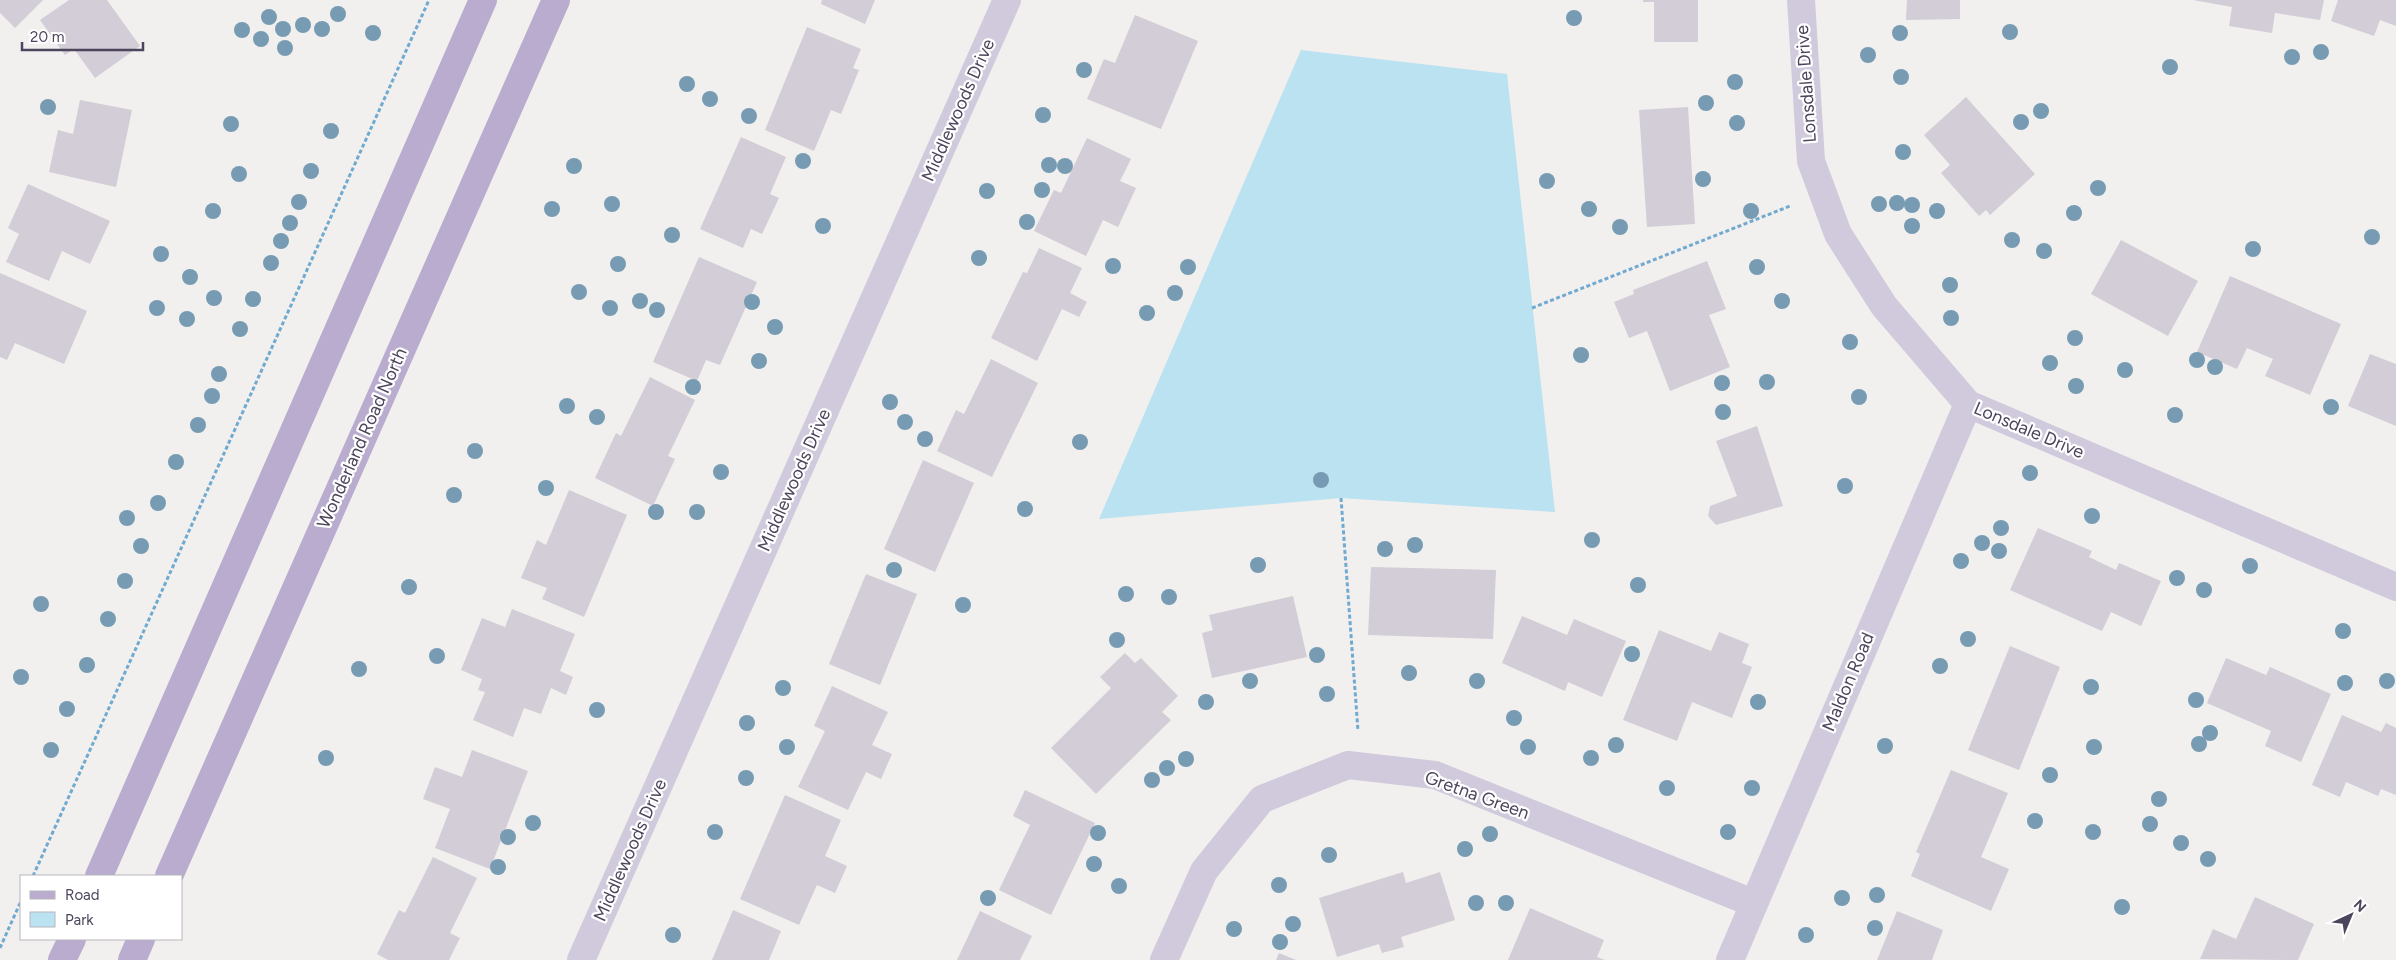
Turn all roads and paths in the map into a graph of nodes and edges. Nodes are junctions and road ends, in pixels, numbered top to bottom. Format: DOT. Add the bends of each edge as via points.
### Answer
graph roads {
  1 [pos="429,0"];
  2 [pos="483,0"];
  3 [pos="556,0"];
  4 [pos="1007,0"];
  5 [pos="1801,0"];
  6 [pos="1823,193"];
  7 [pos="1532,308"];
  8 [pos="1968,404"];
  9 [pos="1341,498"];
  10 [pos="2396,587"];
  11 [pos="1363,766"];
  12 [pos="33,875"];
  13 [pos="99,875"];
  14 [pos="169,875"];
  15 [pos="20,903"];
  16 [pos="1753,903"];
  17 [pos="72,940"];
  18 [pos="141,940"];
  19 [pos="0,948"];
  20 [pos="62,960"];
  21 [pos="132,960"];
  22 [pos="581,960"];
  23 [pos="1164,960"];
  24 [pos="1730,960"];
  1 -- 12 [label="path"];
  2 -- 13 [label="main road"];
  3 -- 14 [label="main road, Wonderland Road North"];
  4 -- 22 [label="street, Middlewoods Drive"];
  5 -- 6 [label="street, Lonsdale Drive" via="1811,160"];
  6 -- 7 [label="path"];
  6 -- 8 [label="street, Lonsdale Drive" via="1838,234 1884,306"];
  8 -- 10 [label="street, Lonsdale Drive"];
  8 -- 16 [label="street, Maldon Road"];
  9 -- 11 [label="path"];
  11 -- 16 [label="street, Gretna Green" via="1435,775"];
  11 -- 23 [label="street, Gretna Green" via="1348,765 1262,799 1204,871"];
  15 -- 19 [label="path"];
  16 -- 24 [label="street, Maldon Road"];
  17 -- 20 [label="main road"];
  18 -- 21 [label="main road"];
}
